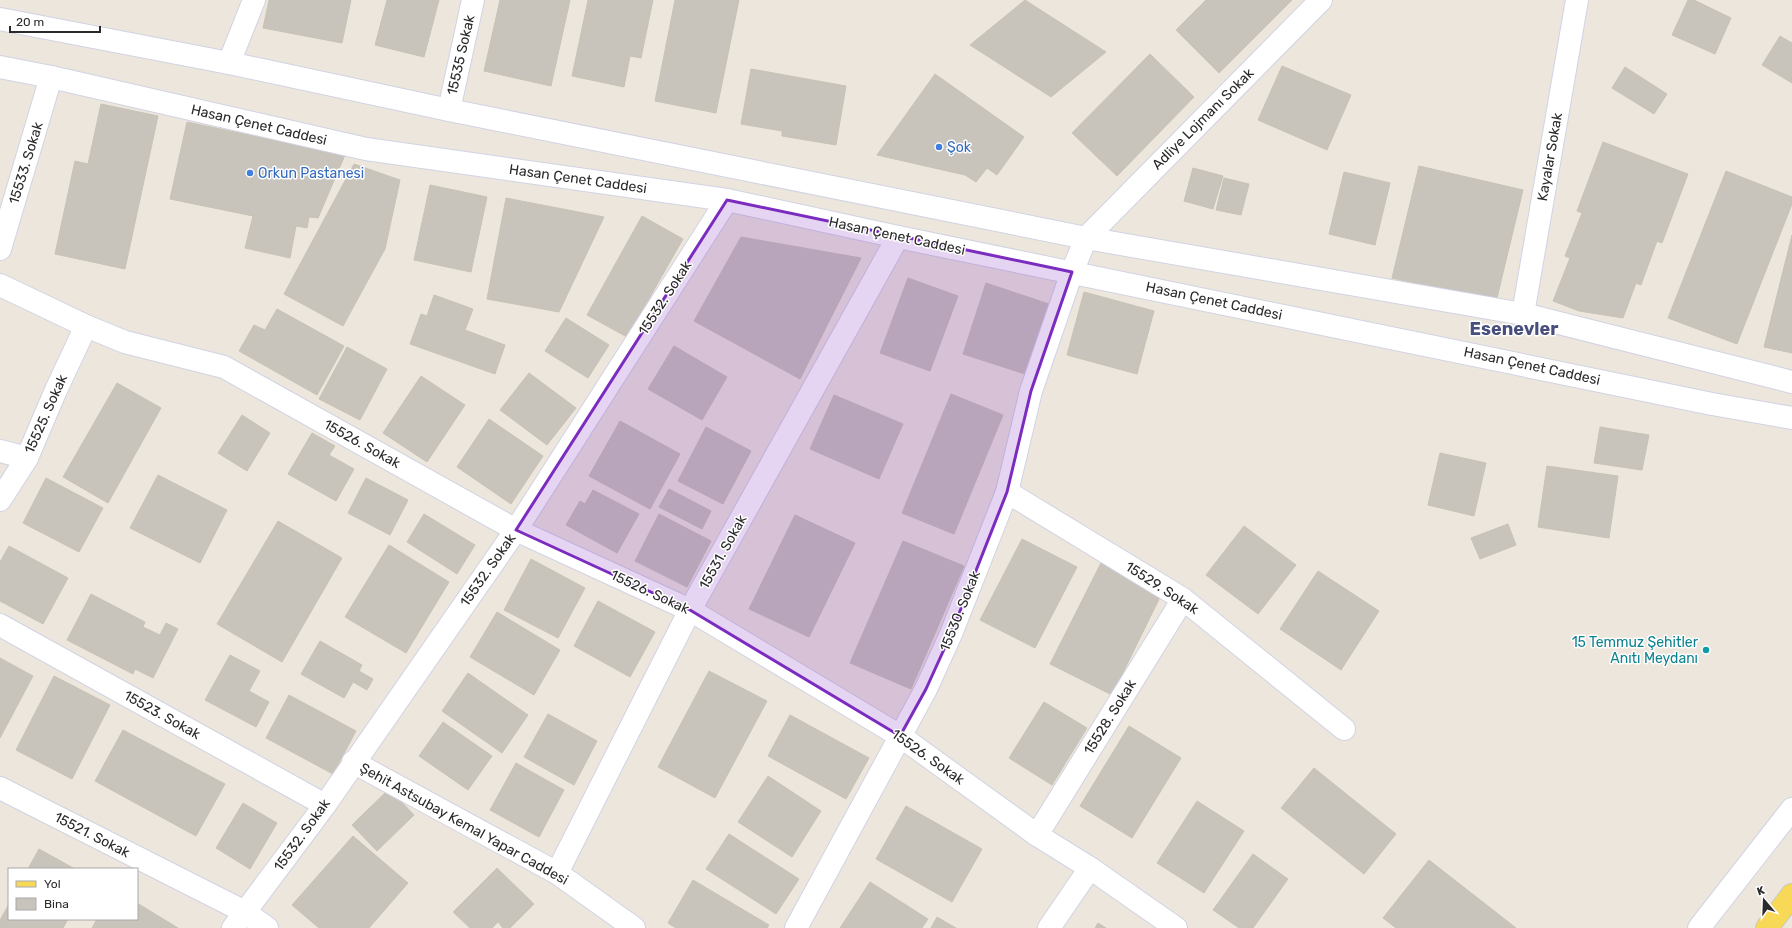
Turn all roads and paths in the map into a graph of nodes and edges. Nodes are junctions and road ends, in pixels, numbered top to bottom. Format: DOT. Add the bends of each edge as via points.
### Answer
graph roads {
  1 [pos="254,0"];
  2 [pos="473,0"];
  3 [pos="1321,0"];
  4 [pos="1577,0"];
  5 [pos="0,19"];
  6 [pos="229,63"];
  7 [pos="0,67"];
  8 [pos="52,77"];
  9 [pos="449,110"];
  10 [pos="727,200"];
  11 [pos="898,236"];
  12 [pos="1086,238"];
  13 [pos="0,249"];
  14 [pos="1072,272"];
  15 [pos="0,285"];
  16 [pos="1523,314"];
  17 [pos="86,326"];
  18 [pos="1792,382"];
  19 [pos="1792,418"];
  20 [pos="0,451"];
  21 [pos="27,458"];
  22 [pos="1007,492"];
  23 [pos="0,500"];
  24 [pos="516,530"];
  25 [pos="1184,599"];
  26 [pos="690,610"];
  27 [pos="0,625"];
  28 [pos="1344,729"];
  29 [pos="900,736"];
  30 [pos="353,762"];
  31 [pos="0,788"];
  32 [pos="325,805"];
  33 [pos="1792,809"];
  34 [pos="1037,835"];
  35 [pos="1090,868"];
  36 [pos="557,873"];
  37 [pos="1792,895"];
  38 [pos="239,920"];
  39 [pos="267,928"];
  40 [pos="634,928"];
  41 [pos="796,928"];
  42 [pos="1049,928"];
  43 [pos="1176,928"];
  44 [pos="1699,928"];
  45 [pos="1767,928"];
  1 -- 6 [label="street"];
  2 -- 9 [label="street, 15535 Sokak"];
  3 -- 12 [label="street, Adliye Lojmanı Sokak"];
  4 -- 16 [label="street, Kayalar Sokak"];
  5 -- 6 [label="street"];
  6 -- 9 [label="street"];
  7 -- 8 [label="street, Hasan Çenet Caddesi"];
  8 -- 10 [label="street, Hasan Çenet Caddesi" via="366,149"];
  8 -- 13 [label="street, 15533. Sokak"];
  9 -- 12 [label="street"];
  10 -- 11 [label="street, Hasan Çenet Caddesi"];
  10 -- 24 [label="street, 15532. Sokak"];
  11 -- 14 [label="street, Hasan Çenet Caddesi"];
  11 -- 26 [label="street, 15531. Sokak"];
  12 -- 14 [label="street, 15530. Sokak"];
  12 -- 16 [label="street"];
  14 -- 19 [label="street, Hasan Çenet Caddesi" via="1712,404"];
  14 -- 22 [label="street, 15530. Sokak" via="1031,391"];
  15 -- 17 [label="street"];
  16 -- 18 [label="street"];
  17 -- 21 [label="street, 15525. Sokak"];
  17 -- 24 [label="street, 15526. Sokak" via="126,342 224,367"];
  20 -- 21 [label="street"];
  21 -- 23 [label="street, 15525. Sokak"];
  22 -- 25 [label="street, 15529. Sokak"];
  22 -- 29 [label="street, 15530. Sokak" via="951,634 926,689"];
  24 -- 26 [label="street, 15526. Sokak"];
  24 -- 30 [label="street, 15532. Sokak"];
  25 -- 28 [label="street, 15529. Sokak"];
  25 -- 34 [label="street, 15528. Sokak"];
  26 -- 29 [label="street, 15526. Sokak"];
  26 -- 36 [label="street, 15531. Sokak"];
  27 -- 32 [label="street, 15523. Sokak"];
  29 -- 34 [label="street, 15526. Sokak"];
  29 -- 41 [label="street, 15530. Sokak"];
  30 -- 32 [label="street, 15532. Sokak"];
  30 -- 36 [label="street, Şehit Astsubay Kemal Yapar Caddesi"];
  31 -- 38 [label="street, 15521. Sokak"];
  32 -- 38 [label="street, 15532. Sokak"];
  33 -- 44 [label="street"];
  34 -- 35 [label="street, 15526. Sokak"];
  35 -- 42 [label="street"];
  35 -- 43 [label="street, 15526. Sokak"];
  36 -- 40 [label="street, Şehit Astsubay Kemal Yapar Caddesi"];
  37 -- 45 [label="main road"];
  38 -- 39 [label="street, 15521. Sokak"];
}
